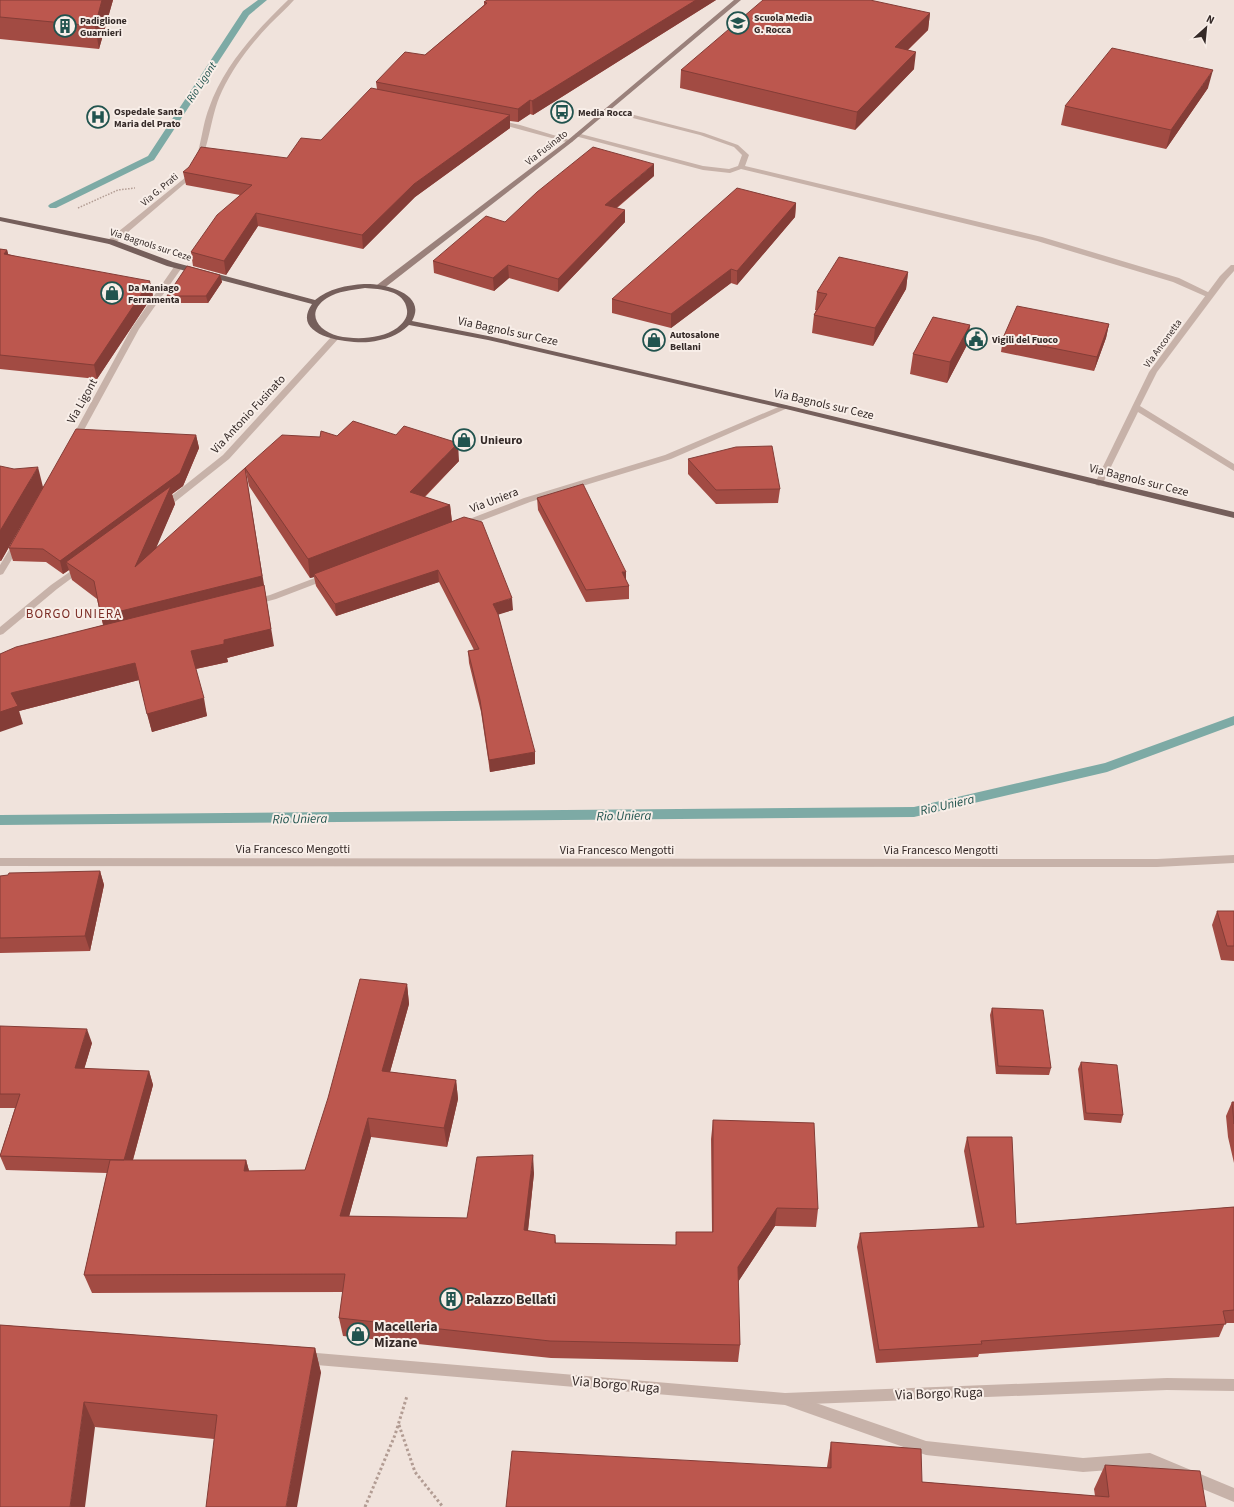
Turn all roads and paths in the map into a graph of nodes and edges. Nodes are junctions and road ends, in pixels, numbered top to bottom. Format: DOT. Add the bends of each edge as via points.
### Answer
graph roads {
  1 [pos="291,0"];
  2 [pos="738,0"];
  3 [pos="607,110"];
  4 [pos="488,120"];
  5 [pos="577,135"];
  6 [pos="570,141"];
  7 [pos="741,167"];
  8 [pos="141,189"];
  9 [pos="75,210"];
  10 [pos="0,219"];
  11 [pos="112,242"];
  12 [pos="179,266"];
  13 [pos="1234,267"];
  14 [pos="380,287"];
  15 [pos="1210,295"];
  16 [pos="317,302"];
  17 [pos="408,323"];
  18 [pos="335,338"];
  19 [pos="786,407"];
  20 [pos="1136,407"];
  21 [pos="72,446"];
  22 [pos="1234,468"];
  23 [pos="1099,483"];
  24 [pos="154,514"];
  25 [pos="1234,515"];
  26 [pos="455,527"];
  27 [pos="23,535"];
  28 [pos="91,560"];
  29 [pos="0,572"];
  30 [pos="339,572"];
  31 [pos="242,604"];
  32 [pos="0,632"];
  33 [pos="1234,859"];
  34 [pos="0,862"];
  35 [pos="291,1356"];
  36 [pos="416,1367"];
  37 [pos="1234,1385"];
  38 [pos="785,1398"];
  39 [pos="398,1424"];
  40 [pos="1234,1495"];
  41 [pos="365,1507"];
  42 [pos="443,1507"];
  1 -- 11 [label="street, Via G. Prati" via="254,38 230,71 206,125 201,157 195,170"];
  2 -- 3 [label="main road, Via Fusinato"];
  3 -- 5 [label="main road, Via Fusinato"];
  3 -- 7 [label="street" via="702,134 736,146 746,155"];
  4 -- 6 [label="street"];
  5 -- 6 [label="main road, Via Fusinato"];
  5 -- 7 [label="street" via="703,168 730,171"];
  6 -- 14 [label="main road, Via Fusinato"];
  7 -- 15 [label="street" via="1039,239 1176,280"];
  8 -- 9 [label="path" via="118,190"];
  10 -- 11 [label="main road, Via Bagnols sur Ceze"];
  11 -- 12 [label="main road, Via Bagnols sur Ceze"];
  12 -- 16 [label="main road, Via Bagnols sur Ceze"];
  12 -- 21 [label="street, Via Ligont" via="135,329"];
  13 -- 15 [label="street, Via Anconetta"];
  14 -- 16 [label="main road" via="351,287 325,296"];
  14 -- 17 [label="main road" via="405,297 411,305 412,313"];
  15 -- 20 [label="street, Via Anconetta" via="1153,372"];
  16 -- 18 [label="main road" via="311,310 310,319 315,327"];
  17 -- 18 [label="main road" via="384,336 368,340"];
  17 -- 19 [label="main road, Via Bagnols sur Ceze" via="488,338"];
  18 -- 24 [label="street, Via Antonio Fusinato" via="226,457"];
  19 -- 23 [label="main road, Via Bagnols sur Ceze"];
  19 -- 26 [label="street, Via Uniera" via="668,457 527,500"];
  20 -- 22 [label="street"];
  20 -- 23 [label="street, Via Anconetta"];
  23 -- 25 [label="main road, Via Bagnols sur Ceze"];
  27 -- 29 [label="street"];
  28 -- 32 [label="street"];
  30 -- 31 [label="street" via="273,597"];
  33 -- 34 [label="street, Via Francesco Mengotti" via="1157,863"];
  35 -- 36 [label="street, Via Borgo Ruga"];
  36 -- 38 [label="street, Via Borgo Ruga"];
  36 -- 39 [label="path"];
  37 -- 38 [label="street, Via Borgo Ruga" via="1167,1384"];
  38 -- 40 [label="street" via="926,1448 1083,1465 1150,1460"];
  39 -- 41 [label="path"];
  39 -- 42 [label="path" via="415,1472"];
}
